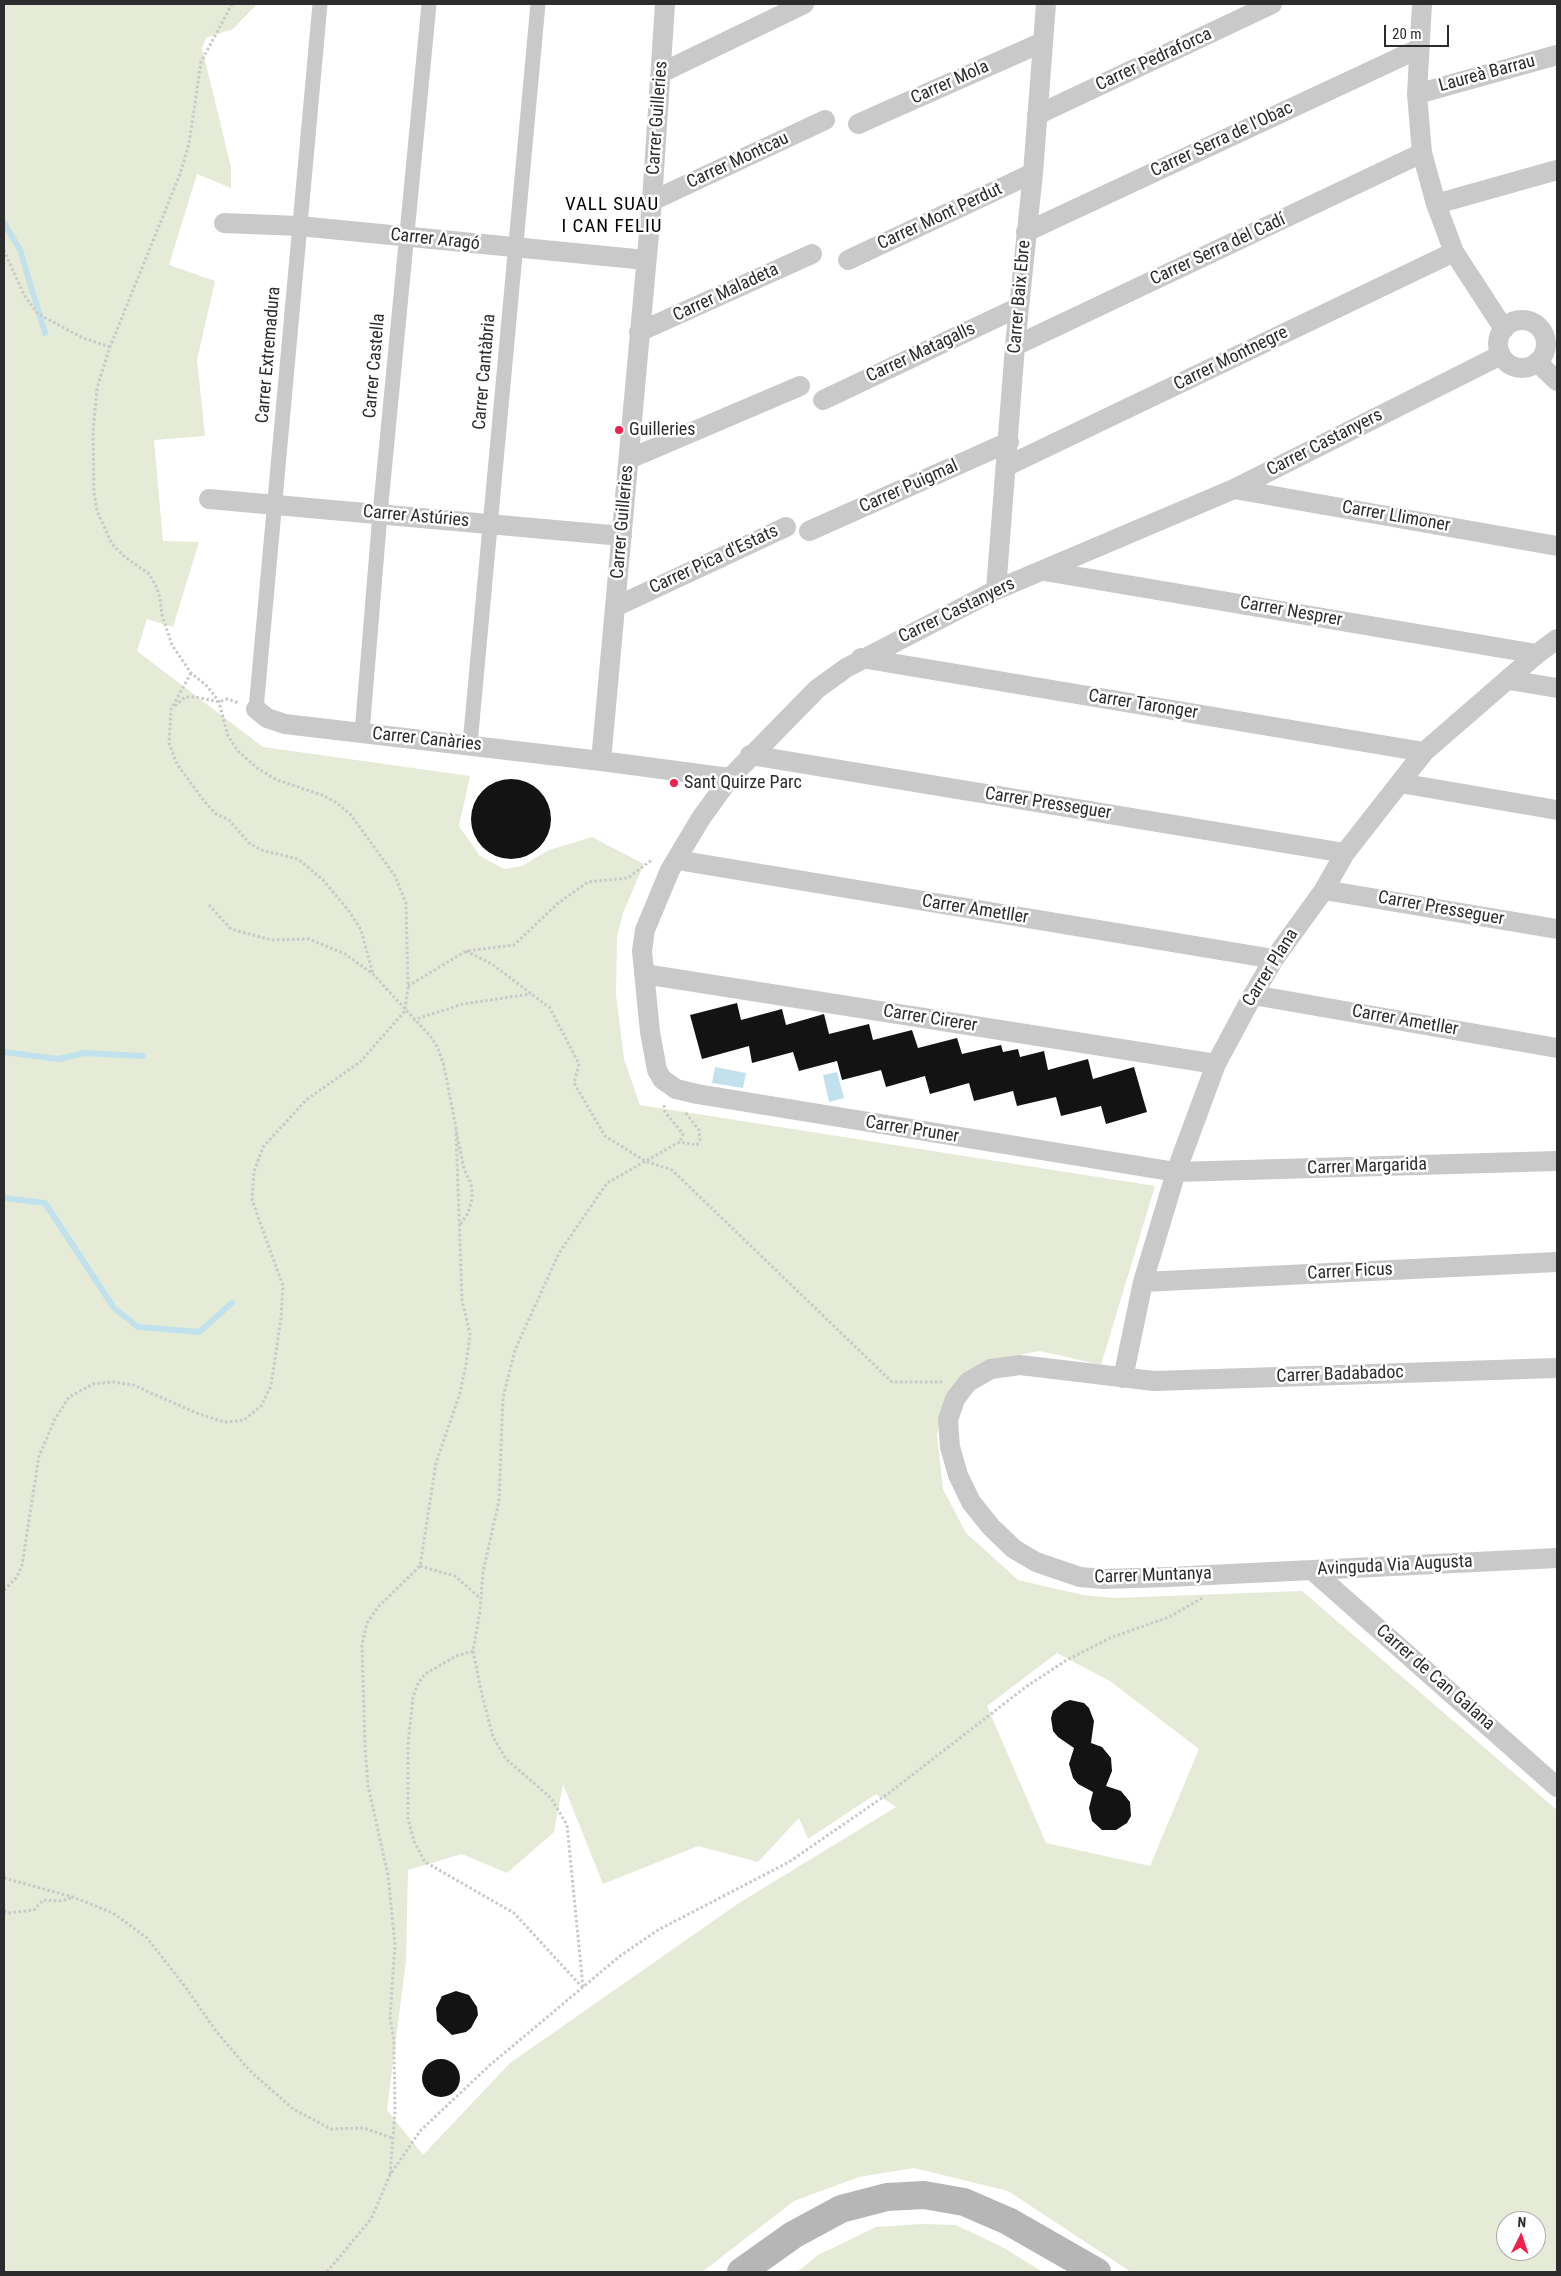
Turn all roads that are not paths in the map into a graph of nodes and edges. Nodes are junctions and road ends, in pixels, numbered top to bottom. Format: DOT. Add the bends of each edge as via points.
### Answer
graph roads {
  1 [pos="320,4"];
  2 [pos="430,4"];
  3 [pos="538,4"];
  4 [pos="665,4"];
  5 [pos="804,4"];
  6 [pos="1046,4"];
  7 [pos="1272,4"];
  8 [pos="1422,4"];
  9 [pos="1043,42"];
  10 [pos="1418,48"];
  11 [pos="1557,55"];
  12 [pos="661,73"];
  13 [pos="1417,94"];
  14 [pos="1037,116"];
  15 [pos="825,120"];
  16 [pos="858,124"];
  17 [pos="1422,154"];
  18 [pos="1557,170"];
  19 [pos="1033,173"];
  20 [pos="652,201"];
  21 [pos="1436,204"];
  22 [pos="224,223"];
  23 [pos="299,226"];
  24 [pos="1026,232"];
  25 [pos="406,237"];
  26 [pos="516,248"];
  27 [pos="1454,252"];
  28 [pos="812,254"];
  29 [pos="646,260"];
  30 [pos="848,260"];
  31 [pos="1019,307"];
  32 [pos="1504,328"];
  33 [pos="1551,331"];
  34 [pos="639,332"];
  35 [pos="1015,346"];
  36 [pos="1501,355"];
  37 [pos="1537,362"];
  38 [pos="1557,381"];
  39 [pos="800,386"];
  40 [pos="823,400"];
  41 [pos="1009,442"];
  42 [pos="629,459"];
  43 [pos="1007,466"];
  44 [pos="1234,489"];
  45 [pos="209,499"];
  46 [pos="274,505"];
  47 [pos="380,514"];
  48 [pos="490,524"];
  49 [pos="786,526"];
  50 [pos="809,531"];
  51 [pos="622,536"];
  52 [pos="1557,546"];
  53 [pos="1044,571"];
  54 [pos="996,590"];
  55 [pos="615,607"];
  56 [pos="1557,639"];
  57 [pos="1537,654"];
  58 [pos="861,658"];
  59 [pos="1509,680"];
  60 [pos="1557,688"];
  61 [pos="256,709"];
  62 [pos="362,732"];
  63 [pos="470,744"];
  64 [pos="1424,752"];
  65 [pos="750,755"];
  66 [pos="601,761"];
  67 [pos="730,778"];
  68 [pos="1400,783"];
  69 [pos="1557,810"];
  70 [pos="1345,853"];
  71 [pos="673,865"];
  72 [pos="1324,890"];
  73 [pos="1557,929"];
  74 [pos="1274,960"];
  75 [pos="644,974"];
  76 [pos="1253,994"];
  77 [pos="1557,1048"];
  78 [pos="1216,1064"];
  79 [pos="660,1075"];
  80 [pos="1557,1161"];
  81 [pos="1176,1172"];
  82 [pos="1557,1262"];
  83 [pos="1143,1282"];
  84 [pos="1557,1368"];
  85 [pos="1123,1378"];
  86 [pos="1557,1558"];
  87 [pos="1312,1570"];
  88 [pos="1232,1573"];
  89 [pos="1557,1787"];
  90 [pos="741,2272"];
  91 [pos="1097,2272"];
  1 -- 23 [label="street, Carrer Extremadura"];
  2 -- 25 [label="street, Carrer Castella"];
  3 -- 26 [label="street, Carrer Cantàbria"];
  4 -- 12 [label="street, Carrer Guilleries"];
  5 -- 12 [label="street"];
  6 -- 9 [label="street, Carrer Baix Ebre"];
  7 -- 14 [label="street, Carrer Pedraforca"];
  8 -- 10 [label="street"];
  9 -- 14 [label="street, Carrer Baix Ebre"];
  9 -- 16 [label="street, Carrer Mola"];
  10 -- 13 [label="street"];
  10 -- 24 [label="street, Carrer Serra de l'Obac"];
  11 -- 13 [label="street, Laureà Barrau"];
  12 -- 20 [label="street, Carrer Guilleries"];
  13 -- 17 [label="street"];
  14 -- 19 [label="street, Carrer Baix Ebre"];
  15 -- 20 [label="street, Carrer Montcau"];
  17 -- 21 [label="street"];
  17 -- 35 [label="street, Carrer Serra del Cadí"];
  18 -- 21 [label="street"];
  19 -- 24 [label="street, Carrer Baix Ebre"];
  19 -- 30 [label="street, Carrer Mont Perdut"];
  20 -- 29 [label="street, Carrer Guilleries"];
  21 -- 27 [label="street"];
  22 -- 23 [label="street, Carrer Aragó"];
  23 -- 25 [label="street, Carrer Aragó"];
  23 -- 46 [label="street, Carrer Extremadura"];
  24 -- 31 [label="street, Carrer Baix Ebre"];
  25 -- 26 [label="street, Carrer Aragó"];
  25 -- 47 [label="street, Carrer Castella"];
  26 -- 29 [label="street, Carrer Aragó"];
  26 -- 48 [label="street, Carrer Cantàbria"];
  27 -- 32 [label="street"];
  27 -- 43 [label="street, Carrer Montnegre"];
  28 -- 34 [label="street, Carrer Maladeta"];
  29 -- 34 [label="street, Carrer Guilleries"];
  31 -- 35 [label="street, Carrer Baix Ebre"];
  31 -- 40 [label="street, Carrer Matagalls"];
  32 -- 33 [label="street" via="1517,320 1525,320"];
  32 -- 36 [label="street" via="1498,341"];
  33 -- 37 [label="street" via="1546,349"];
  34 -- 42 [label="street, Carrer Guilleries"];
  35 -- 41 [label="street, Carrer Baix Ebre"];
  36 -- 37 [label="street" via="1506,361 1521,367"];
  36 -- 44 [label="street, Carrer Castanyers"];
  37 -- 38 [label="street"];
  39 -- 42 [label="street"];
  41 -- 43 [label="street, Carrer Baix Ebre"];
  41 -- 50 [label="street, Carrer Puigmal"];
  42 -- 51 [label="street, Carrer Guilleries"];
  43 -- 54 [label="street, Carrer Baix Ebre"];
  44 -- 52 [label="street, Carrer Llimoner"];
  44 -- 53 [label="street, Carrer Castanyers"];
  45 -- 46 [label="street, Carrer Astúries"];
  46 -- 47 [label="street, Carrer Astúries"];
  46 -- 61 [label="street, Carrer Extremadura"];
  47 -- 48 [label="street, Carrer Astúries"];
  47 -- 62 [label="street, Carrer Castella"];
  48 -- 51 [label="street, Carrer Astúries"];
  48 -- 63 [label="street, Carrer Cantàbria"];
  49 -- 55 [label="street, Carrer Pica d'Estats"];
  51 -- 55 [label="street, Carrer Guilleries"];
  53 -- 54 [label="street, Carrer Castanyers"];
  53 -- 57 [label="street, Carrer Nesprer"];
  54 -- 58 [label="street, Carrer Castanyers"];
  55 -- 66 [label="street, Carrer Guilleries"];
  56 -- 57 [label="street, Carrer Plana"];
  57 -- 59 [label="street, Carrer Plana"];
  58 -- 64 [label="street, Carrer Taronger"];
  58 -- 65 [label="street, Carrer Castanyers" via="817,689"];
  59 -- 60 [label="street"];
  59 -- 64 [label="street, Carrer Plana"];
  61 -- 62 [label="street, Carrer Canàries" via="267,718 284,724"];
  62 -- 63 [label="street, Carrer Canàries"];
  63 -- 66 [label="street, Carrer Canàries"];
  64 -- 68 [label="street, Carrer Plana"];
  65 -- 67 [label="street, Carrer Castanyers"];
  65 -- 70 [label="street, Carrer Presseguer"];
  66 -- 67 [label="street"];
  67 -- 71 [label="street, Carrer Castanyers"];
  68 -- 69 [label="street"];
  68 -- 70 [label="street, Carrer Plana"];
  70 -- 72 [label="street, Carrer Plana"];
  71 -- 74 [label="street, Carrer Ametller"];
  71 -- 75 [label="street, Carrer Castanyers" via="645,930 642,951"];
  72 -- 73 [label="street, Carrer Presseguer"];
  72 -- 74 [label="street, Carrer Plana"];
  74 -- 76 [label="street, Carrer Plana"];
  75 -- 78 [label="street, Carrer Cirerer"];
  75 -- 79 [label="street, Carrer Castanyers" via="650,1032"];
  76 -- 77 [label="street, Carrer Ametller"];
  76 -- 78 [label="street, Carrer Plana"];
  78 -- 81 [label="street, Carrer Plana"];
  79 -- 81 [label="street, Carrer Pruner" via="676,1089 697,1094"];
  80 -- 81 [label="street, Carrer Margarida"];
  81 -- 83 [label="street, Carrer Plana"];
  82 -- 83 [label="street, Carrer Ficus"];
  83 -- 85 [label="street, Carrer Plana"];
  84 -- 85 [label="street, Carrer Badabadoc" via="1154,1382"];
  85 -- 88 [label="street, Carrer Muntanya" via="1020,1365 991,1369 968,1382 955,1400 948,1420 950,1447 958,1475 971,1502 1014,1549 1036,1562 1080,1577 1103,1579"];
  86 -- 87 [label="street, Avinguda Via Augusta"];
  87 -- 88 [label="street, Avinguda Via Augusta"];
  87 -- 89 [label="street, Carrer de Can Galana"];
  90 -- 91 [label="main road" via="793,2234 841,2209 887,2197 924,2195 964,2202 1008,2220"];
}
